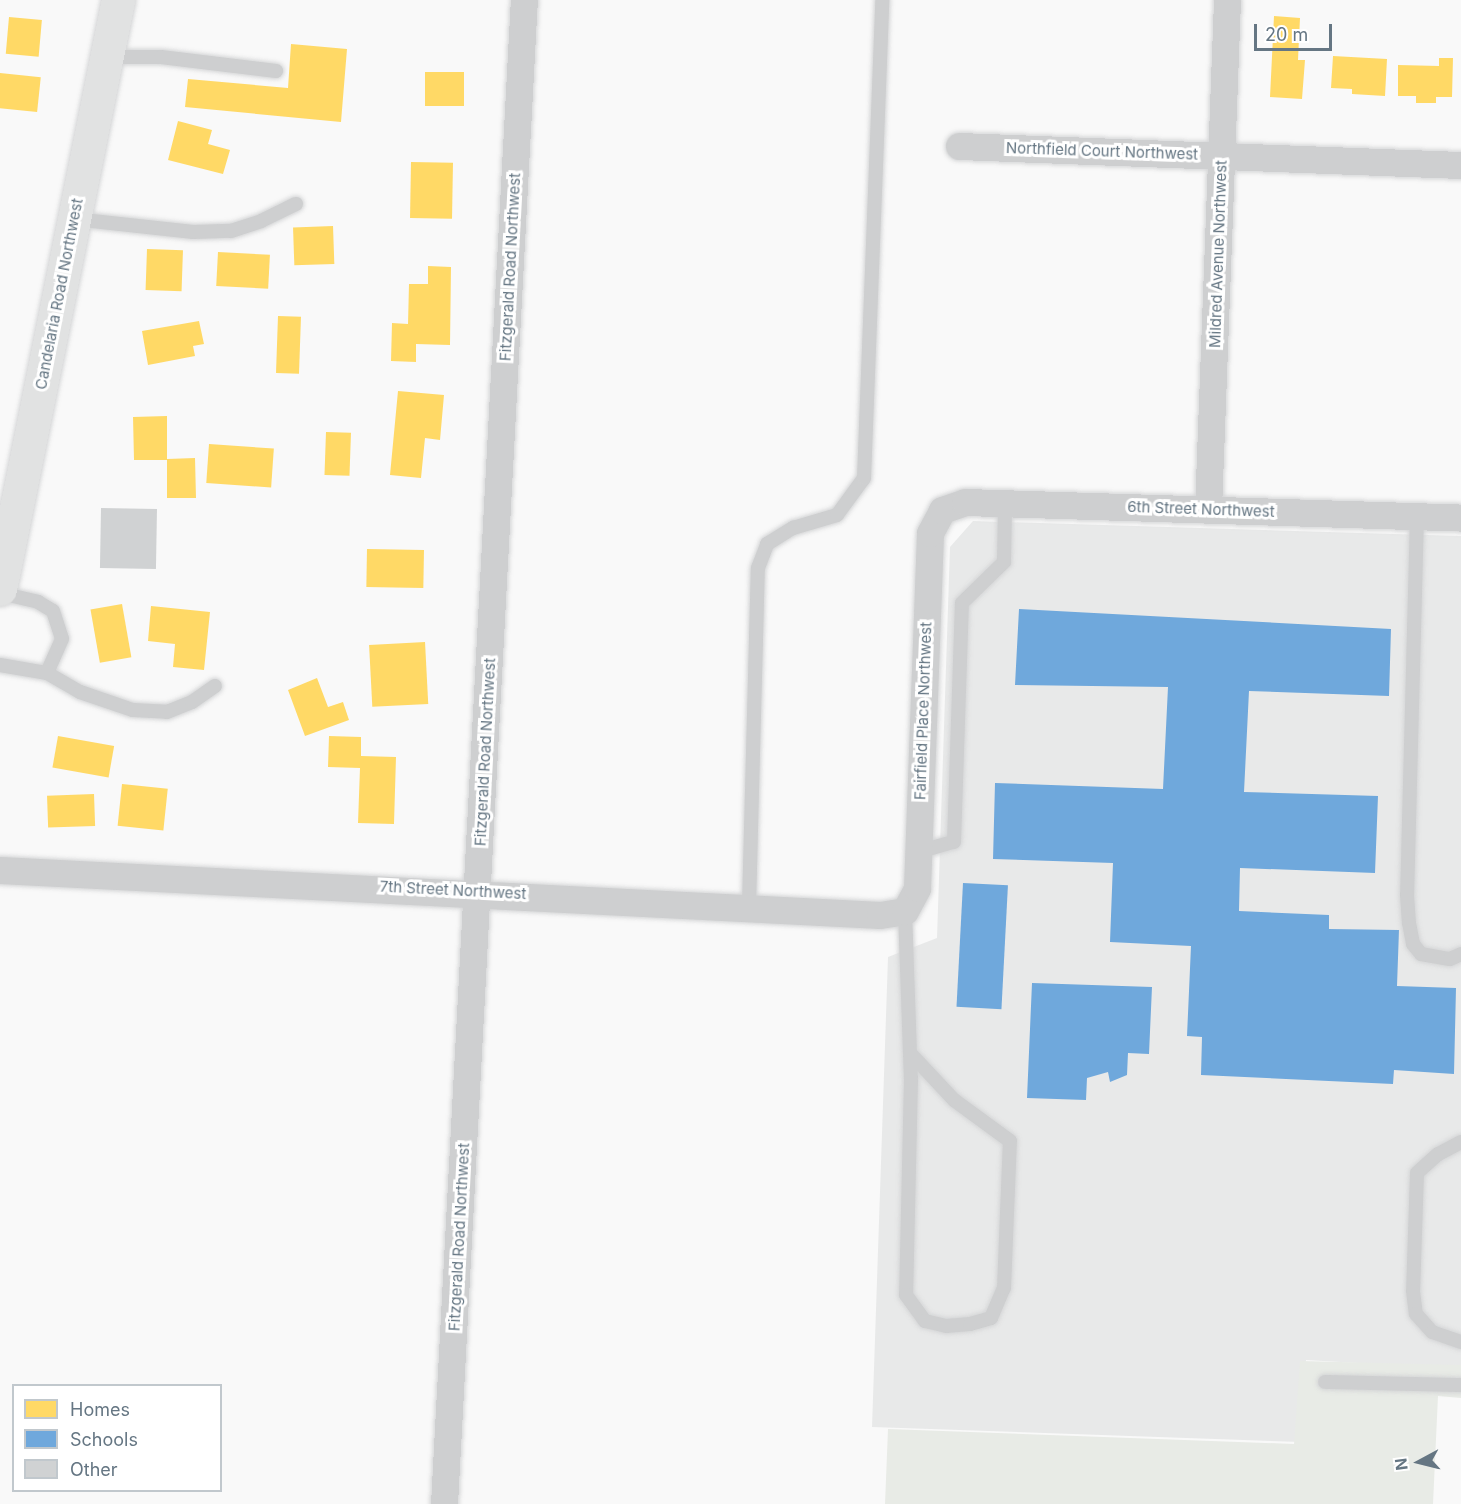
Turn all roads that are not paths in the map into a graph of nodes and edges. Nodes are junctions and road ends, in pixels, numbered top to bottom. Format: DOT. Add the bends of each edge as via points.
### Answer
graph roads {
  1 [pos="118,0"];
  2 [pos="524,0"];
  3 [pos="882,0"];
  4 [pos="1227,0"];
  5 [pos="107,57"];
  6 [pos="276,71"];
  7 [pos="959,146"];
  8 [pos="1221,155"];
  9 [pos="1461,165"];
  10 [pos="296,204"];
  11 [pos="74,219"];
  12 [pos="1005,503"];
  13 [pos="1208,509"];
  14 [pos="942,510"];
  15 [pos="1417,516"];
  16 [pos="1461,518"];
  17 [pos="0,591"];
  18 [pos="0,665"];
  19 [pos="47,673"];
  20 [pos="215,686"];
  21 [pos="918,852"];
  22 [pos="0,870"];
  23 [pos="478,891"];
  24 [pos="749,906"];
  25 [pos="905,911"];
  26 [pos="1461,954"];
  27 [pos="910,1053"];
  28 [pos="1461,1142"];
  29 [pos="1461,1342"];
  30 [pos="1325,1382"];
  31 [pos="1461,1385"];
  32 [pos="444,1504"];
  1 -- 5 [label="main road, Candelaria Road Northwest"];
  2 -- 23 [label="street, Fitzgerald Road Northwest"];
  3 -- 24 [label="lane" via="864,478 837,515 793,528 767,544 758,568"];
  4 -- 8 [label="street, Mildred Avenue Northwest"];
  5 -- 6 [label="lane" via="161,57"];
  5 -- 11 [label="main road, Candelaria Road Northwest"];
  7 -- 8 [label="street, Northfield Court Northwest"];
  8 -- 9 [label="street, Northfield Court Northwest"];
  8 -- 13 [label="street, Mildred Avenue Northwest"];
  10 -- 11 [label="lane" via="231,231 193,232"];
  11 -- 17 [label="main road, Candelaria Road Northwest"];
  12 -- 13 [label="street, 6th Street Northwest"];
  12 -- 14 [label="street, 6th Street Northwest" via="965,502"];
  12 -- 21 [label="lane" via="1004,562 962,603 954,842"];
  13 -- 15 [label="street, 6th Street Northwest"];
  14 -- 21 [label="street, Fairfield Place Northwest" via="930,532"];
  15 -- 16 [label="street, 6th Street Northwest"];
  15 -- 26 [label="lane" via="1409,923 1413,944 1421,954 1450,959"];
  17 -- 19 [label="lane" via="53,610 62,639"];
  18 -- 19 [label="lane"];
  19 -- 20 [label="lane" via="80,692 133,710 167,712 192,702"];
  21 -- 25 [label="street, Fairfield Place Northwest" via="917,888"];
  22 -- 23 [label="street, 7th Street Northwest"];
  23 -- 24 [label="street, 7th Street Northwest"];
  23 -- 32 [label="street, Fitzgerald Road Northwest"];
  24 -- 25 [label="street, 7th Street Northwest" via="880,915"];
  25 -- 27 [label="lane"];
  27 -- 27 [label="lane" via="906,1295 925,1321 946,1326 970,1324 991,1317 1004,1288 1010,1141 954,1100"];
  28 -- 29 [label="lane" via="1438,1154 1418,1173 1413,1291 1416,1314 1432,1332"];
  30 -- 31 [label="lane"];
}
